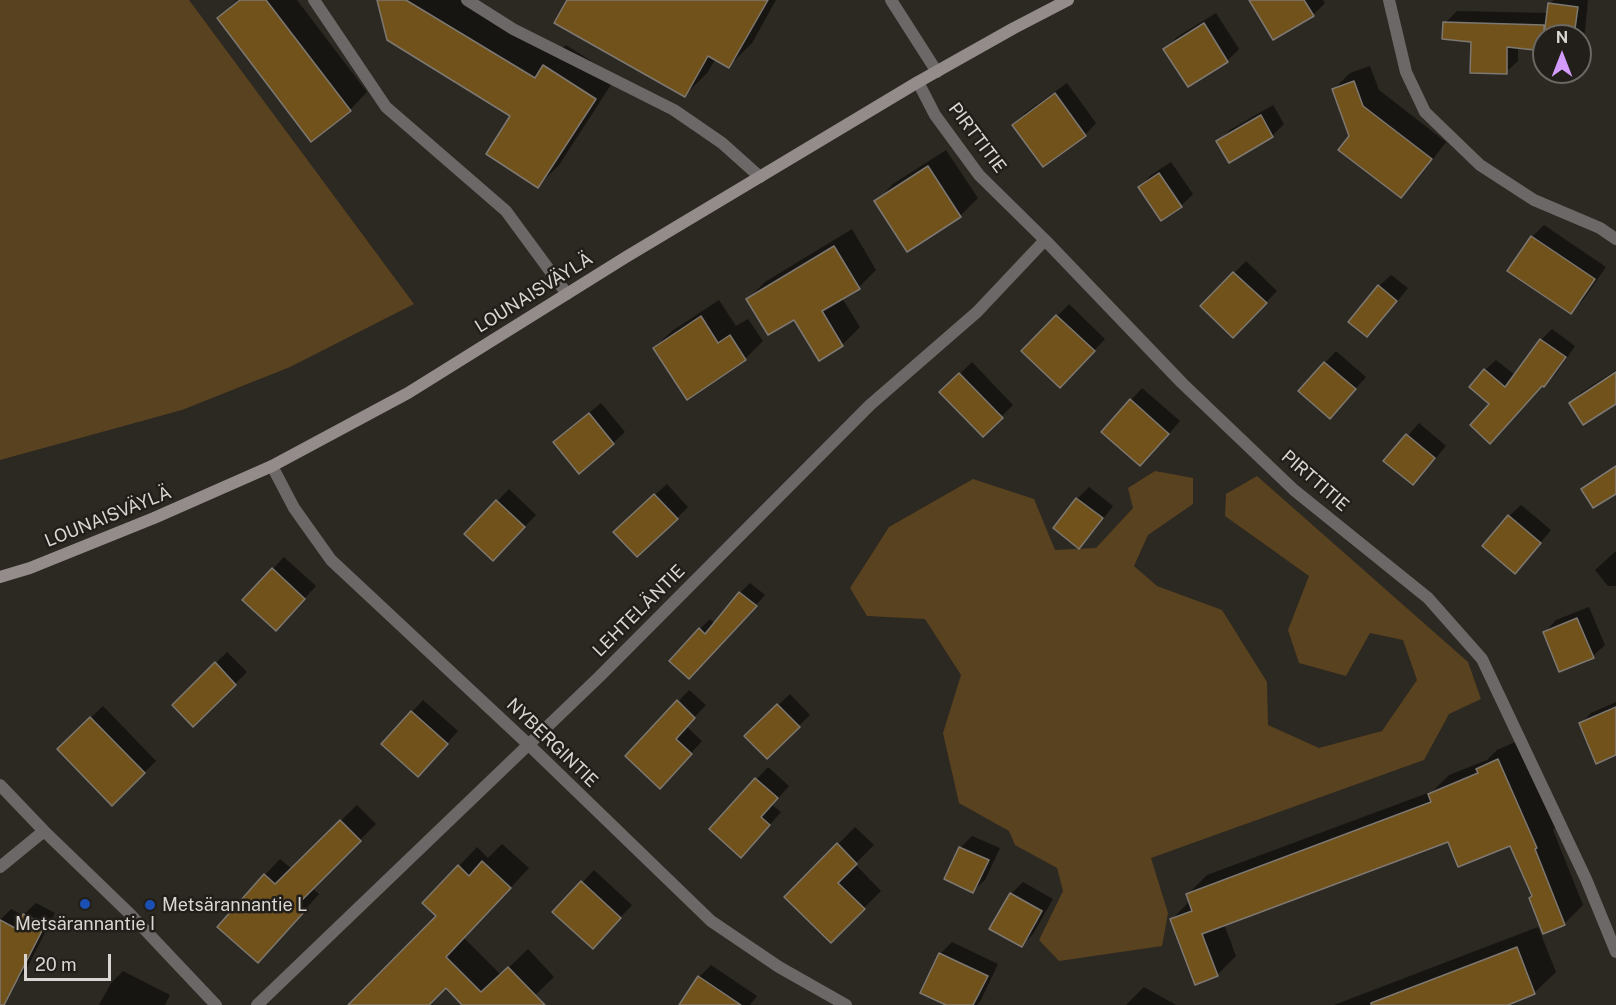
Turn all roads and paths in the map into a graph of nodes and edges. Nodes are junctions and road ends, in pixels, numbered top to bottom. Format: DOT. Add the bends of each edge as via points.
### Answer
graph roads {
  1 [pos="314,0"];
  2 [pos="467,0"];
  3 [pos="891,0"];
  4 [pos="1068,0"];
  5 [pos="1389,0"];
  6 [pos="937,72"];
  7 [pos="918,82"];
  8 [pos="760,177"];
  9 [pos="1616,239"];
  10 [pos="1045,240"];
  11 [pos="567,294"];
  12 [pos="272,466"];
  13 [pos="0,577"];
  14 [pos="529,745"];
  15 [pos="0,785"];
  16 [pos="44,831"];
  17 [pos="0,867"];
  18 [pos="1616,952"];
  19 [pos="216,1005"];
  20 [pos="257,1005"];
  21 [pos="846,1005"];
  1 -- 11 [label="street" via="386,106 506,211"];
  2 -- 8 [label="street" via="513,29 674,110 722,143"];
  3 -- 6 [label="street"];
  4 -- 6 [label="street, LOUNAISVÄYLÄ"];
  5 -- 9 [label="street" via="1406,72 1425,112 1480,165 1534,200 1600,228"];
  6 -- 7 [label="street, LOUNAISVÄYLÄ"];
  7 -- 8 [label="street, LOUNAISVÄYLÄ"];
  7 -- 10 [label="street, PIRTTITIE" via="935,115 979,175"];
  8 -- 11 [label="street, LOUNAISVÄYLÄ"];
  10 -- 14 [label="street, LEHTELÄNTIE" via="977,312 870,405"];
  10 -- 18 [label="street, PIRTTITIE" via="1182,383 1294,490 1428,598 1482,659 1586,879"];
  11 -- 12 [label="street, LOUNAISVÄYLÄ" via="408,393"];
  12 -- 13 [label="street, LOUNAISVÄYLÄ" via="154,518"];
  12 -- 14 [label="street, NYBERGINTIE" via="294,508 332,560"];
  14 -- 20 [label="street, LEHTELÄNTIE"];
  14 -- 21 [label="street, NYBERGINTIE" via="711,921 779,967"];
  15 -- 16 [label="street"];
  16 -- 17 [label="street"];
  16 -- 19 [label="street"];
}
